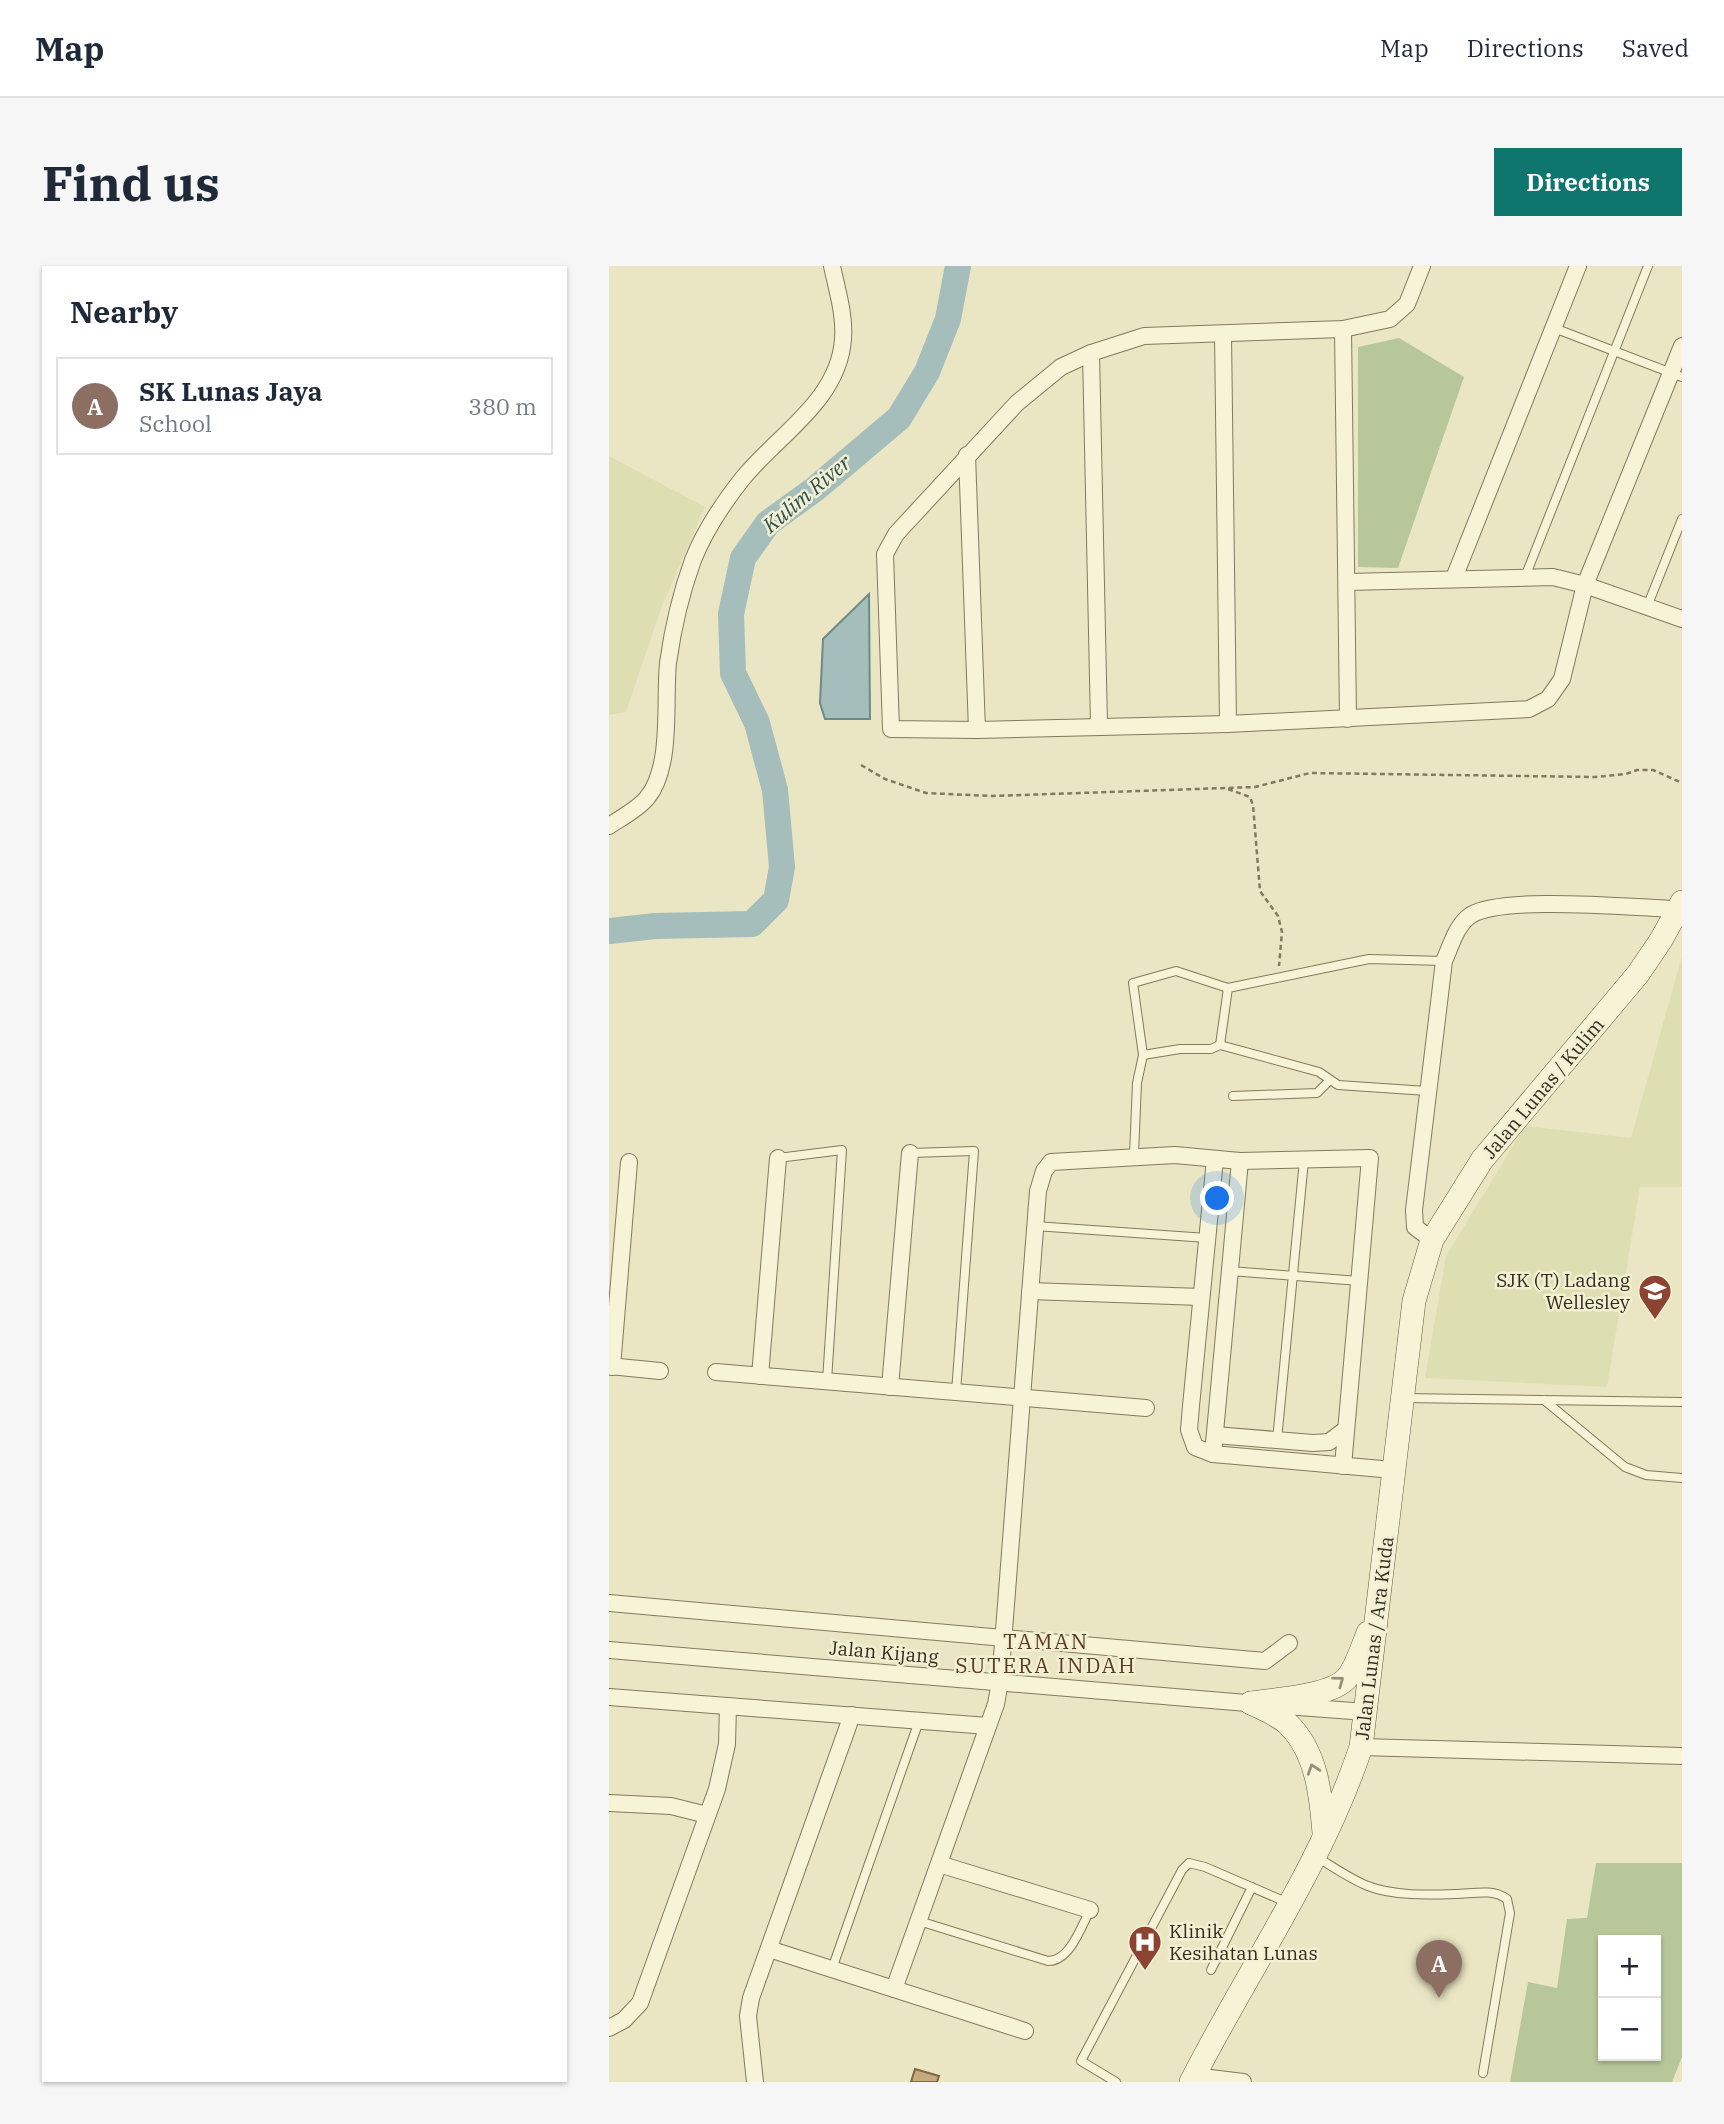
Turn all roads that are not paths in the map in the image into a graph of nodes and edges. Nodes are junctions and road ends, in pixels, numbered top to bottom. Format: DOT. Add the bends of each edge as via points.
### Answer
graph roads {
  1 [pos="832,266"];
  2 [pos="1422,266"];
  3 [pos="1578,266"];
  4 [pos="1648,266"];
  5 [pos="1554,328"];
  6 [pos="1343,329"];
  7 [pos="1223,334"];
  8 [pos="1682,346"];
  9 [pos="1615,351"];
  10 [pos="1091,353"];
  11 [pos="1677,375"];
  12 [pos="967,455"];
  13 [pos="1682,519"];
  14 [pos="1454,578"];
  15 [pos="1525,578"];
  16 [pos="1346,582"];
  17 [pos="1585,585"];
  18 [pos="1647,607"];
  19 [pos="1682,619"];
  20 [pos="1348,719"];
  21 [pos="1227,724"];
  22 [pos="1099,726"];
  23 [pos="977,730"];
  24 [pos="609,826"];
  25 [pos="1680,906"];
  26 [pos="1444,961"];
  27 [pos="1228,988"];
  28 [pos="1220,1045"];
  29 [pos="1143,1055"];
  30 [pos="1330,1080"];
  31 [pos="1427,1091"];
  32 [pos="1233,1096"];
  33 [pos="910,1153"];
  34 [pos="1134,1156"];
  35 [pos="778,1158"];
  36 [pos="1215,1159"];
  37 [pos="1304,1160"];
  38 [pos="629,1161"];
  39 [pos="1240,1161"];
  40 [pos="1035,1226"];
  41 [pos="1207,1238"];
  42 [pos="1432,1240"];
  43 [pos="1230,1271"];
  44 [pos="1293,1276"];
  45 [pos="1359,1281"];
  46 [pos="1030,1292"];
  47 [pos="1201,1297"];
  48 [pos="611,1367"];
  49 [pos="660,1371"];
  50 [pos="716,1372"];
  51 [pos="760,1376"];
  52 [pos="827,1381"];
  53 [pos="890,1387"];
  54 [pos="956,1392"];
  55 [pos="1022,1398"];
  56 [pos="1401,1398"];
  57 [pos="1544,1400"];
  58 [pos="1682,1402"];
  59 [pos="1146,1408"];
  60 [pos="1346,1429"];
  61 [pos="1215,1435"];
  62 [pos="1277,1440"];
  63 [pos="1213,1454"];
  64 [pos="1343,1466"];
  65 [pos="1393,1471"];
  66 [pos="1682,1478"];
  67 [pos="609,1603"];
  68 [pos="1378,1607"];
  69 [pos="1003,1638"];
  70 [pos="1289,1643"];
  71 [pos="609,1650"];
  72 [pos="1000,1682"];
  73 [pos="609,1697"];
  74 [pos="1251,1703"];
  75 [pos="729,1706"];
  76 [pos="1366,1712"];
  77 [pos="852,1715"];
  78 [pos="919,1721"];
  79 [pos="988,1726"];
  80 [pos="1360,1747"];
  81 [pos="1682,1756"];
  82 [pos="609,1803"];
  83 [pos="707,1815"];
  84 [pos="1320,1846"];
  85 [pos="939,1864"];
  86 [pos="1252,1887"];
  87 [pos="1290,1904"];
  88 [pos="1090,1910"];
  89 [pos="919,1921"];
  90 [pos="769,1949"];
  91 [pos="832,1969"];
  92 [pos="1211,1970"];
  93 [pos="894,1989"];
  94 [pos="609,2028"];
  95 [pos="1025,2031"];
  96 [pos="1483,2073"];
  97 [pos="1192,2079"];
  98 [pos="755,2082"];
  99 [pos="1116,2082"];
  100 [pos="1243,2082"];
  1 -- 24 [label="street" via="842,318 838,364 826,391 744,478 714,518 695,556 674,626 659,775 647,797"];
  2 -- 6 [label="street" via="1407,303 1390,319"];
  3 -- 5 [label="street"];
  4 -- 9 [label="lane"];
  5 -- 9 [label="lane"];
  5 -- 14 [label="street"];
  6 -- 7 [label="street"];
  6 -- 16 [label="street"];
  7 -- 10 [label="street" via="1144,336"];
  7 -- 21 [label="street"];
  8 -- 11 [label="street"];
  9 -- 11 [label="lane"];
  9 -- 15 [label="lane"];
  10 -- 12 [label="street" via="1061,367 1017,403"];
  10 -- 22 [label="street"];
  11 -- 17 [label="street"];
  12 -- 23 [label="street"];
  12 -- 23 [label="street" via="896,534 885,554 890,716 891,729"];
  13 -- 18 [label="lane"];
  14 -- 15 [label="street"];
  14 -- 16 [label="street"];
  15 -- 17 [label="street" via="1553,577"];
  16 -- 20 [label="street"];
  17 -- 18 [label="street"];
  17 -- 20 [label="street" via="1562,679 1548,699 1529,709"];
  18 -- 19 [label="street"];
  20 -- 21 [label="street"];
  21 -- 22 [label="street"];
  22 -- 23 [label="street"];
  25 -- 26 [label="street" via="1489,907 1469,916 1459,927"];
  25 -- 42 [label="main road, Jalan Lunas / Kulim" via="1638,974 1482,1160"];
  26 -- 27 [label="lane" via="1369,960"];
  26 -- 31 [label="street"];
  27 -- 28 [label="lane"];
  27 -- 29 [label="lane" via="1176,971 1133,983"];
  28 -- 29 [label="lane"];
  28 -- 30 [label="lane" via="1319,1072"];
  29 -- 34 [label="lane"];
  30 -- 31 [label="lane"];
  30 -- 32 [label="lane" via="1317,1093"];
  31 -- 42 [label="street" via="1414,1210 1415,1227"];
  33 -- 53 [label="street"];
  33 -- 54 [label="lane" via="974,1151"];
  34 -- 36 [label="street"];
  34 -- 40 [label="street" via="1051,1162 1038,1191"];
  35 -- 51 [label="street"];
  35 -- 52 [label="lane" via="842,1150"];
  36 -- 39 [label="street"];
  36 -- 41 [label="street"];
  37 -- 39 [label="street"];
  37 -- 44 [label="lane"];
  37 -- 45 [label="street" via="1370,1158"];
  38 -- 48 [label="street"];
  39 -- 43 [label="street"];
  40 -- 41 [label="lane"];
  40 -- 46 [label="street"];
  41 -- 47 [label="street"];
  42 -- 56 [label="main road, Jalan Lunas / Ara Kuda" via="1414,1301"];
  43 -- 44 [label="lane"];
  43 -- 61 [label="street"];
  44 -- 45 [label="lane"];
  44 -- 62 [label="lane"];
  45 -- 60 [label="street"];
  46 -- 47 [label="street"];
  46 -- 55 [label="street"];
  47 -- 63 [label="street" via="1189,1430 1195,1447"];
  48 -- 49 [label="street"];
  50 -- 51 [label="street"];
  51 -- 52 [label="street"];
  52 -- 53 [label="street"];
  53 -- 54 [label="street"];
  54 -- 55 [label="street"];
  55 -- 59 [label="street"];
  55 -- 69 [label="street"];
  56 -- 57 [label="lane"];
  56 -- 65 [label="main road, Jalan Lunas / Ara Kuda"];
  57 -- 58 [label="lane"];
  57 -- 66 [label="lane" via="1625,1467 1646,1475"];
  60 -- 62 [label="street" via="1328,1442"];
  60 -- 64 [label="street"];
  61 -- 62 [label="street"];
  61 -- 63 [label="street"];
  63 -- 64 [label="street"];
  64 -- 65 [label="street"];
  65 -- 68 [label="main road, Jalan Lunas / Ara Kuda"];
  67 -- 69 [label="street"];
  74 -- 68 [label="main road, one-way" via="1306,1695 1346,1679"];
  68 -- 76 [label="main road, Jalan Lunas / Ara Kuda"];
  69 -- 70 [label="street" via="1265,1661"];
  69 -- 72 [label="street"];
  71 -- 72 [label="street, Jalan Kijang"];
  72 -- 74 [label="street, Jalan Kijang"];
  72 -- 79 [label="street"];
  73 -- 75 [label="street"];
  74 -- 76 [label="street, Jalan Kijang"];
  84 -- 74 [label="main road, one-way" via="1322,1800 1305,1747 1288,1724"];
  75 -- 77 [label="street"];
  75 -- 83 [label="street" via="727,1744"];
  76 -- 80 [label="main road, Jalan Lunas / Ara Kuda"];
  77 -- 78 [label="street"];
  77 -- 90 [label="street"];
  78 -- 79 [label="street"];
  78 -- 91 [label="lane"];
  79 -- 85 [label="street"];
  80 -- 81 [label="street"];
  80 -- 84 [label="main road, Jalan Lunas / Ara Kuda" via="1345,1794"];
  82 -- 83 [label="street" via="671,1807"];
  83 -- 94 [label="street" via="640,2003"];
  84 -- 87 [label="main road, Jalan Lunas / Ara Kuda"];
  84 -- 96 [label="lane" via="1368,1886 1403,1893 1489,1892 1507,1899 1510,1913"];
  85 -- 88 [label="street"];
  85 -- 89 [label="street"];
  86 -- 87 [label="lane"];
  86 -- 92 [label="lane"];
  86 -- 99 [label="lane" via="1189,1863 1182,1870 1081,2061"];
  87 -- 97 [label="main road, Jalan Lunas / Ara Kuda"];
  88 -- 89 [label="lane" via="1066,1954 1055,1961"];
  89 -- 93 [label="street"];
  90 -- 91 [label="street"];
  90 -- 98 [label="street" via="748,2016"];
  91 -- 93 [label="street"];
  93 -- 95 [label="street"];
  97 -- 100 [label="street"];
}
